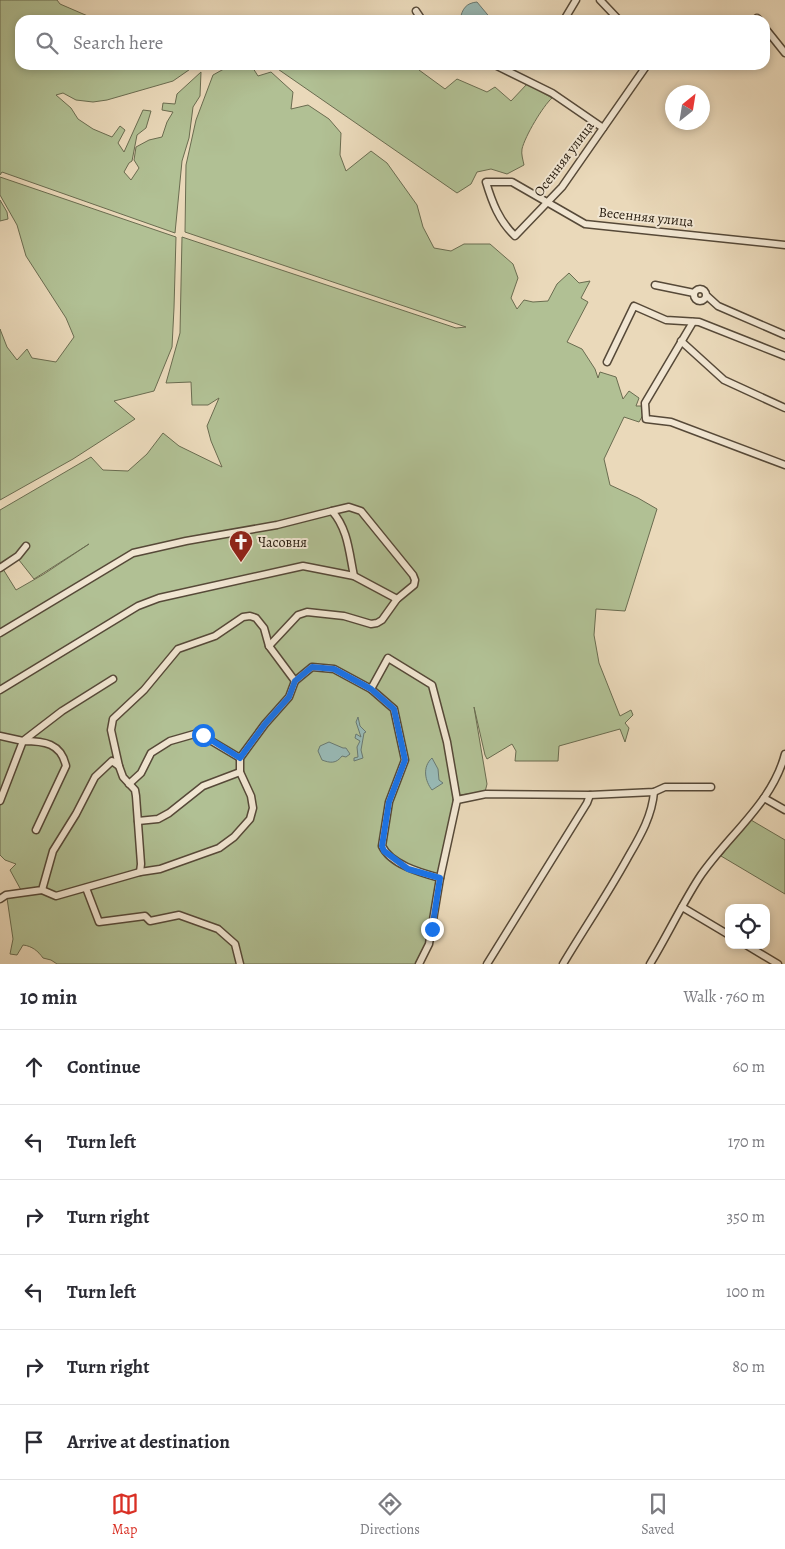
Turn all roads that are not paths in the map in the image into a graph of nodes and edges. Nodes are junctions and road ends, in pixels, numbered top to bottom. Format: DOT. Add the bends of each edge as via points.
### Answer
graph roads {
  1 [pos="576,0"];
  2 [pos="600,0"];
  3 [pos="416,11"];
  4 [pos="419,15"];
  5 [pos="567,15"];
  6 [pos="614,15"];
  7 [pos="770,34"];
  8 [pos="785,53"];
  9 [pos="505,70"];
  10 [pos="644,70"];
  11 [pos="603,128"];
  12 [pos="486,182"];
  13 [pos="549,202"];
  14 [pos="785,245"];
  15 [pos="655,285"];
  16 [pos="693,322"];
  17 [pos="785,335"];
  18 [pos="681,341"];
  19 [pos="785,356"];
  20 [pos="607,362"];
  21 [pos="785,408"];
  22 [pos="785,465"];
  23 [pos="332,511"];
  24 [pos="26,546"];
  25 [pos="0,568"];
  26 [pos="354,576"];
  27 [pos="398,599"];
  28 [pos="0,633"];
  29 [pos="269,646"];
  30 [pos="112,679"];
  31 [pos="295,681"];
  32 [pos="371,689"];
  33 [pos="0,690"];
  34 [pos="0,736"];
  35 [pos="23,741"];
  36 [pos="785,754"];
  37 [pos="240,758"];
  38 [pos="119,766"];
  39 [pos="240,772"];
  40 [pos="129,784"];
  41 [pos="711,786"];
  42 [pos="654,792"];
  43 [pos="590,795"];
  44 [pos="764,798"];
  45 [pos="457,800"];
  46 [pos="0,801"];
  47 [pos="784,808"];
  48 [pos="138,821"];
  49 [pos="36,830"];
  50 [pos="140,872"];
  51 [pos="440,878"];
  52 [pos="86,888"];
  53 [pos="42,890"];
  54 [pos="0,899"];
  55 [pos="682,907"];
  56 [pos="725,933"];
  57 [pos="753,949"];
  58 [pos="240,964"];
  59 [pos="419,964"];
  60 [pos="487,964"];
  61 [pos="562,964"];
  62 [pos="650,964"];
  63 [pos="778,964"];
  1 -- 5 [label="street"];
  2 -- 6 [label="street"];
  3 -- 4 [label="street"];
  7 -- 8 [label="street"];
  9 -- 11 [label="street" via="552,93"];
  10 -- 11 [label="street, Осенняя улица"];
  11 -- 13 [label="street, Осенняя улица"];
  12 -- 13 [label="street, Весенняя улица" via="512,182"];
  12 -- 13 [label="street, Осенняя улица" via="492,202 514,236"];
  13 -- 14 [label="street, Весенняя улица" via="585,224"];
  15 -- 17 [label="street" via="694,293 701,289 718,306"];
  16 -- 18 [label="street"];
  16 -- 19 [label="street"];
  16 -- 20 [label="street" via="666,320 634,306"];
  18 -- 21 [label="street" via="724,380"];
  18 -- 22 [label="street" via="645,403 646,419 671,422"];
  23 -- 26 [label="street" via="346,535"];
  23 -- 27 [label="street" via="349,507 361,511 413,575 414,585"];
  23 -- 28 [label="street" via="134,553"];
  24 -- 25 [label="street"];
  26 -- 27 [label="street"];
  26 -- 33 [label="street" via="303,566 160,598 138,606"];
  27 -- 29 [label="street" via="382,620 372,624 344,616 307,612 298,615"];
  29 -- 31 [label="street"];
  29 -- 38 [label="street" via="264,628 250,616 243,617 215,636 178,649 144,690 113,718 111,730"];
  30 -- 35 [label="street"];
  31 -- 32 [label="street" via="312,667 334,669"];
  31 -- 37 [label="street" via="289,697"];
  32 -- 45 [label="street" via="388,658 432,685 448,742"];
  32 -- 51 [label="street" via="394,709 405,760 389,802 382,846 408,869"];
  34 -- 35 [label="street"];
  35 -- 46 [label="street"];
  35 -- 49 [label="street" via="50,743 59,751 66,766"];
  36 -- 44 [label="street" via="773,785"];
  37 -- 39 [label="street"];
  37 -- 40 [label="street" via="198,733 150,753 141,773"];
  38 -- 40 [label="street"];
  38 -- 53 [label="street" via="112,761 95,777 54,850"];
  39 -- 48 [label="street" via="203,786 158,819"];
  39 -- 50 [label="street" via="253,808 250,819 234,837 219,848 160,869"];
  40 -- 48 [label="street" via="135,790"];
  41 -- 42 [label="street" via="665,787"];
  42 -- 43 [label="street"];
  42 -- 61 [label="street" via="653,806 644,829"];
  43 -- 45 [label="street" via="486,794"];
  43 -- 60 [label="street"];
  44 -- 47 [label="street"];
  44 -- 55 [label="street" via="700,877"];
  45 -- 51 [label="street"];
  48 -- 50 [label="street"];
  50 -- 52 [label="street"];
  51 -- 59 [label="street" via="429,944"];
  52 -- 53 [label="street" via="56,896"];
  52 -- 58 [label="street" via="99,922 145,916 150,920 179,914 218,929 235,944"];
  53 -- 54 [label="street"];
  55 -- 56 [label="street"];
  55 -- 62 [label="street"];
  57 -- 63 [label="street"];
}
